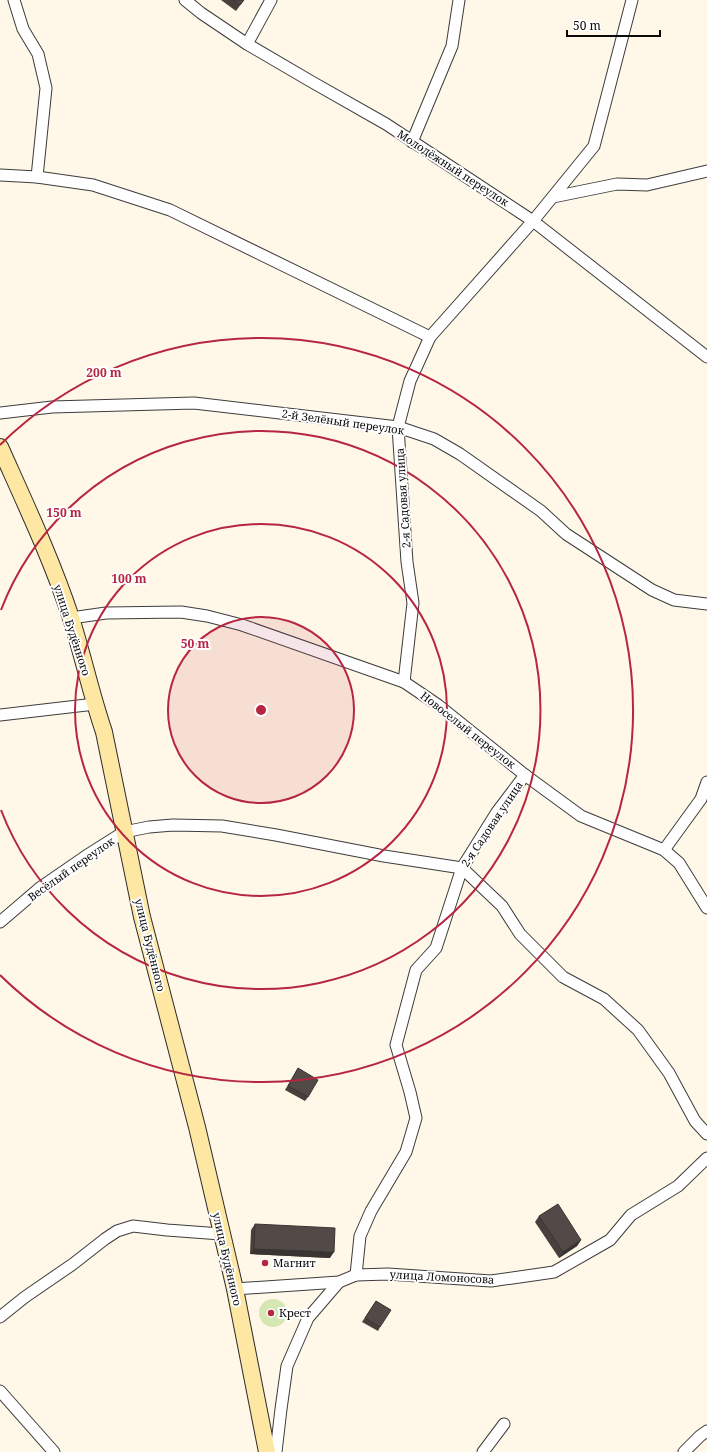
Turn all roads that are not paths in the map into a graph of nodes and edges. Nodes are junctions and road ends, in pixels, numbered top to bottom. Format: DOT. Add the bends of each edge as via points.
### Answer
graph roads {
  1 [pos="14,0"];
  2 [pos="184,0"];
  3 [pos="271,0"];
  4 [pos="459,0"];
  5 [pos="632,0"];
  6 [pos="247,44"];
  7 [pos="412,142"];
  8 [pos="707,171"];
  9 [pos="0,174"];
  10 [pos="37,177"];
  11 [pos="552,197"];
  12 [pos="533,221"];
  13 [pos="430,337"];
  14 [pos="707,357"];
  15 [pos="0,413"];
  16 [pos="398,427"];
  17 [pos="0,447"];
  18 [pos="707,604"];
  19 [pos="71,618"];
  20 [pos="404,682"];
  21 [pos="95,704"];
  22 [pos="0,715"];
  23 [pos="525,775"];
  24 [pos="707,782"];
  25 [pos="124,832"];
  26 [pos="664,850"];
  27 [pos="462,868"];
  28 [pos="707,908"];
  29 [pos="0,922"];
  30 [pos="707,1134"];
  31 [pos="707,1158"];
  32 [pos="221,1234"];
  33 [pos="356,1276"];
  34 [pos="339,1282"];
  35 [pos="235,1290"];
  36 [pos="0,1317"];
  37 [pos="0,1390"];
  38 [pos="504,1424"];
  39 [pos="707,1431"];
  40 [pos="54,1452"];
  41 [pos="267,1452"];
  42 [pos="276,1452"];
  43 [pos="483,1452"];
  44 [pos="684,1452"];
  1 -- 10 [label="street" via="23,29 38,54 46,88"];
  2 -- 6 [label="street, Молодёжный переулок"];
  3 -- 6 [label="street"];
  4 -- 7 [label="street" via="452,46"];
  5 -- 11 [label="street, 2-я Садовая улица" via="594,146"];
  6 -- 7 [label="street, Молодёжный переулок" via="386,124"];
  7 -- 12 [label="street, Молодёжный переулок"];
  8 -- 11 [label="street" via="647,185 617,184"];
  9 -- 10 [label="street"];
  10 -- 13 [label="street" via="93,185 170,210"];
  11 -- 12 [label="street, 2-я Садовая улица"];
  12 -- 13 [label="street, 2-я Садовая улица"];
  12 -- 14 [label="street, Молодёжный переулок"];
  13 -- 16 [label="street, 2-я Садовая улица" via="410,381"];
  15 -- 16 [label="street, 2-й Зелёный переулок" via="52,407 194,403"];
  16 -- 18 [label="street, 2-й Зелёный переулок" via="434,439 460,454 541,511 566,534 652,590 674,600"];
  16 -- 20 [label="street, 2-я Садовая улица" via="407,562 413,603"];
  17 -- 19 [label="main road, улица Будённого" via="36,528"];
  19 -- 20 [label="street, Новоселый переулок" via="106,613 181,612 208,616 242,625"];
  19 -- 21 [label="main road, улица Будённого"];
  20 -- 23 [label="street, Новоселый переулок" via="438,705"];
  21 -- 22 [label="street"];
  21 -- 25 [label="main road, улица Будённого" via="104,732"];
  23 -- 26 [label="street, Новоселый переулок" via="581,816"];
  23 -- 27 [label="street, 2-я Садовая улица" via="497,812"];
  24 -- 26 [label="street" via="701,798"];
  25 -- 27 [label="street" via="172,825 222,826"];
  25 -- 29 [label="street, Весёлый переулок" via="41,887"];
  25 -- 32 [label="main road, улица Будённого" via="142,917 197,1127"];
  26 -- 28 [label="street, Новоселый переулок" via="680,863"];
  27 -- 30 [label="street" via="502,906 520,934 563,977 604,999 638,1030 669,1073 695,1121"];
  27 -- 33 [label="street, 2-я Садовая улица" via="436,948 416,970 396,1045 416,1118 406,1152 371,1211 360,1236"];
  31 -- 33 [label="street, улица Ломоносова" via="678,1186 631,1215 610,1240 554,1272 491,1281 388,1274"];
  32 -- 35 [label="main road, улица Будённого"];
  32 -- 36 [label="street" via="133,1226 117,1231"];
  33 -- 34 [label="street, улица Ломоносова"];
  34 -- 35 [label="street, улица Ломоносова"];
  34 -- 42 [label="street" via="308,1318 287,1366"];
  35 -- 41 [label="main road, улица Будённого"];
  37 -- 40 [label="street"];
  38 -- 43 [label="street"];
  39 -- 44 [label="street"];
}
